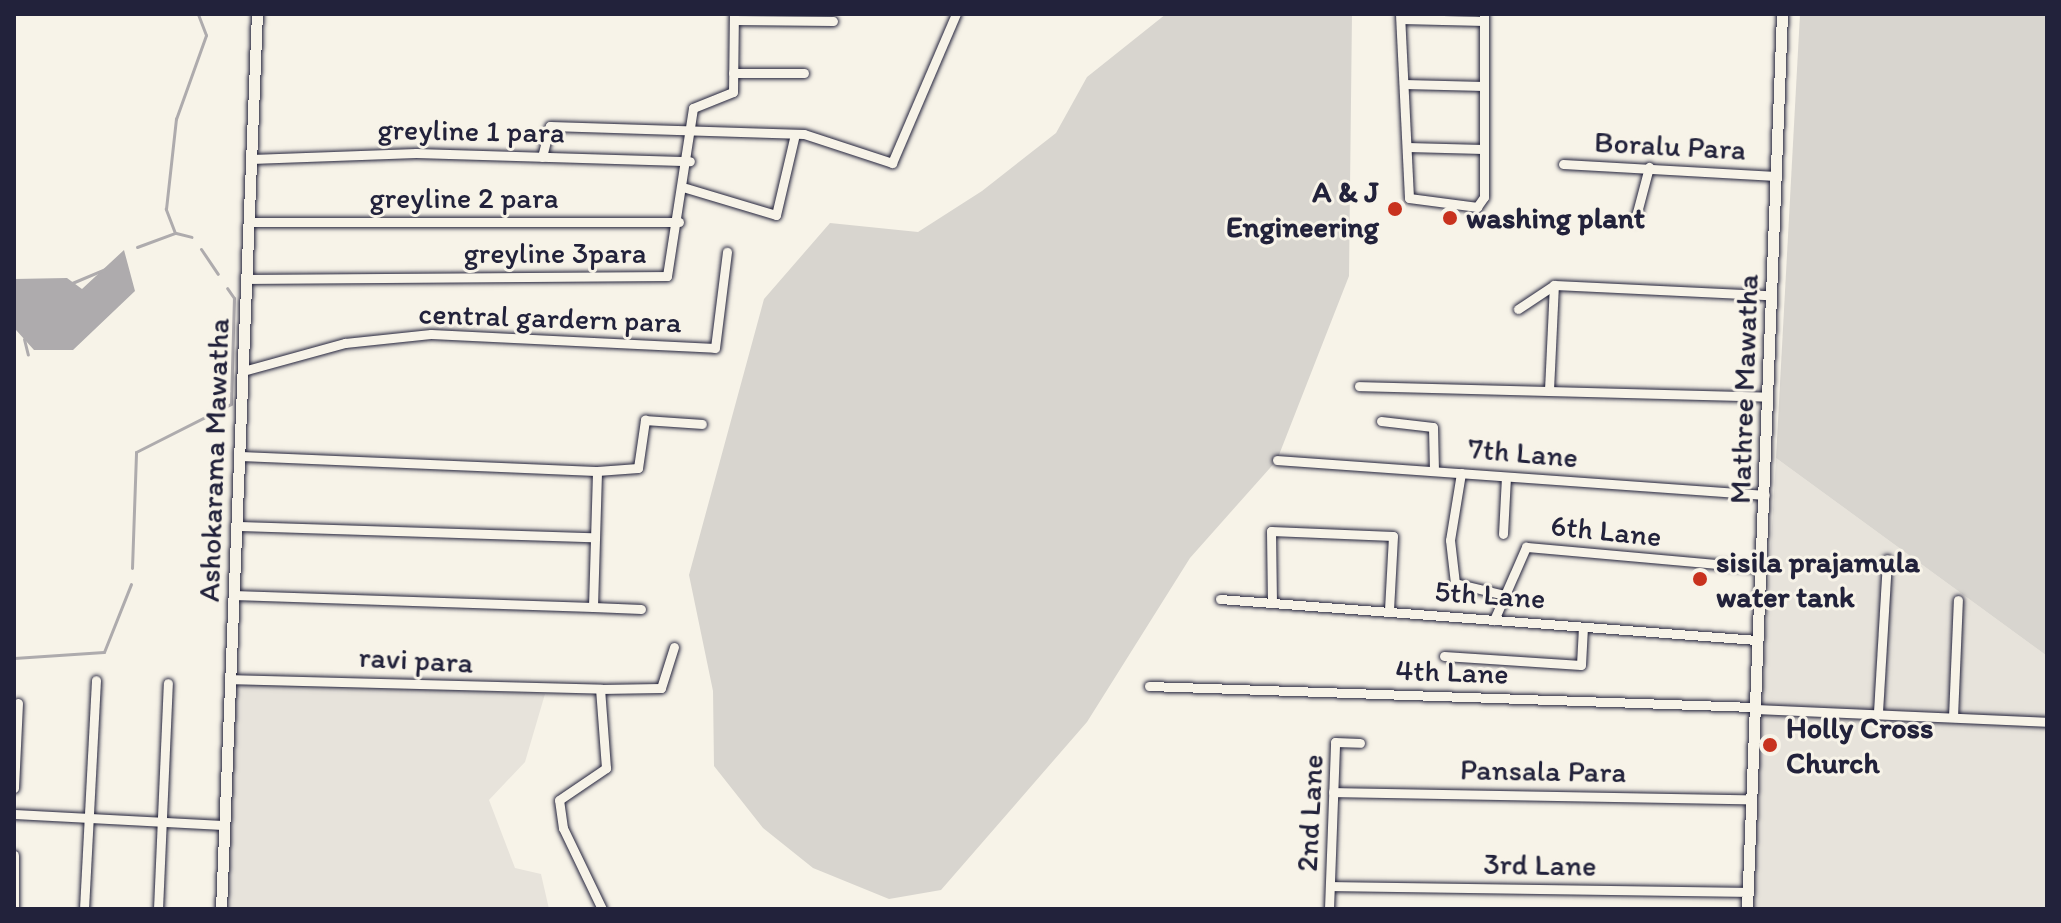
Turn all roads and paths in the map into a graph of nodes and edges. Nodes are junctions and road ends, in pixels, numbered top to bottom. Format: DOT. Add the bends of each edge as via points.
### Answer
graph roads {
  1 [pos="257,14"];
  2 [pos="956,14"];
  3 [pos="1782,14"];
  4 [pos="734,17"];
  5 [pos="1401,17"];
  6 [pos="1484,18"];
  7 [pos="833,21"];
  8 [pos="733,73"];
  9 [pos="804,73"];
  10 [pos="1404,84"];
  11 [pos="1484,86"];
  12 [pos="695,131"];
  13 [pos="795,134"];
  14 [pos="1407,147"];
  15 [pos="1483,149"];
  16 [pos="542,157"];
  17 [pos="251,159"];
  18 [pos="690,161"];
  19 [pos="1563,164"];
  20 [pos="1649,167"];
  21 [pos="1776,176"];
  22 [pos="686,188"];
  23 [pos="1635,220"];
  24 [pos="248,222"];
  25 [pos="679,222"];
  26 [pos="727,252"];
  27 [pos="246,279"];
  28 [pos="1554,285"];
  29 [pos="1770,295"];
  30 [pos="1518,309"];
  31 [pos="243,371"];
  32 [pos="1359,386"];
  33 [pos="1549,390"];
  34 [pos="1766,397"];
  35 [pos="1381,421"];
  36 [pos="702,424"];
  37 [pos="239,456"];
  38 [pos="1277,460"];
  39 [pos="1434,470"];
  40 [pos="597,471"];
  41 [pos="1461,473"];
  42 [pos="1506,477"];
  43 [pos="1765,495"];
  44 [pos="236,526"];
  45 [pos="1503,534"];
  46 [pos="595,537"];
  47 [pos="1887,559"];
  48 [pos="1761,568"];
  49 [pos="1500,594"];
  50 [pos="233,595"];
  51 [pos="1220,599"];
  52 [pos="1958,600"];
  53 [pos="1272,603"];
  54 [pos="593,607"];
  55 [pos="641,609"];
  56 [pos="1389,611"];
  57 [pos="1494,620"];
  58 [pos="1583,627"];
  59 [pos="1756,640"];
  60 [pos="674,647"];
  61 [pos="1444,656"];
  62 [pos="229,679"];
  63 [pos="96,680"];
  64 [pos="168,683"];
  65 [pos="1149,686"];
  66 [pos="600,689"];
  67 [pos="18,703"];
  68 [pos="1754,708"];
  69 [pos="1878,712"];
  70 [pos="1953,717"];
  71 [pos="2047,722"];
  72 [pos="1360,743"];
  73 [pos="14,788"];
  74 [pos="1333,792"];
  75 [pos="1752,799"];
  76 [pos="14,814"];
  77 [pos="89,817"];
  78 [pos="162,820"];
  79 [pos="223,825"];
  80 [pos="14,855"];
  81 [pos="1330,886"];
  82 [pos="1748,892"];
  83 [pos="14,909"];
  84 [pos="84,909"];
  85 [pos="158,909"];
  86 [pos="221,909"];
  87 [pos="602,909"];
  88 [pos="1329,909"];
  89 [pos="1747,909"];
  1 -- 17 [label="street, Ashokarama Mawatha"];
  2 -- 13 [label="street" via="892,163"];
  3 -- 21 [label="street, Mathree Mawatha"];
  4 -- 7 [label="street"];
  4 -- 8 [label="street"];
  5 -- 6 [label="street"];
  5 -- 10 [label="street"];
  6 -- 11 [label="street"];
  8 -- 9 [label="street"];
  8 -- 12 [label="street, greyline 3para" via="733,92 693,108"];
  10 -- 11 [label="street"];
  10 -- 14 [label="street"];
  11 -- 15 [label="street"];
  12 -- 13 [label="street"];
  12 -- 16 [label="street" via="545,127"];
  12 -- 18 [label="street, greyline 3para"];
  13 -- 22 [label="street" via="776,215"];
  14 -- 15 [label="street"];
  14 -- 15 [label="street" via="1414,203 1482,205"];
  16 -- 17 [label="street, greyline 1 para"];
  16 -- 18 [label="street, greyline 1 para"];
  17 -- 24 [label="street, Ashokarama Mawatha"];
  18 -- 22 [label="street, greyline 3para"];
  19 -- 20 [label="street, Boralu Para"];
  20 -- 21 [label="street, Boralu Para"];
  20 -- 23 [label="street"];
  21 -- 29 [label="street, Mathree Mawatha"];
  22 -- 25 [label="street, greyline 3para"];
  24 -- 25 [label="street, greyline 2 para"];
  24 -- 27 [label="street, Ashokarama Mawatha"];
  25 -- 27 [label="street, greyline 3para" via="667,276"];
  26 -- 31 [label="street, central gardern para" via="715,348 431,334 345,343"];
  27 -- 31 [label="street, Ashokarama Mawatha"];
  28 -- 29 [label="street"];
  28 -- 30 [label="street"];
  28 -- 33 [label="street"];
  29 -- 34 [label="street, Mathree Mawatha"];
  31 -- 37 [label="street, Ashokarama Mawatha"];
  32 -- 33 [label="street"];
  33 -- 34 [label="street"];
  34 -- 43 [label="street, Mathree Mawatha"];
  35 -- 39 [label="street" via="1433,427"];
  36 -- 40 [label="street" via="645,420 638,468"];
  37 -- 40 [label="street"];
  37 -- 44 [label="street, Ashokarama Mawatha"];
  38 -- 39 [label="street, 7th Lane"];
  39 -- 41 [label="street, 7th Lane"];
  40 -- 46 [label="street"];
  41 -- 42 [label="street, 7th Lane"];
  41 -- 49 [label="street" via="1450,540 1455,583"];
  42 -- 43 [label="street, 7th Lane"];
  42 -- 45 [label="street"];
  43 -- 48 [label="street, Mathree Mawatha"];
  44 -- 46 [label="street"];
  44 -- 50 [label="street, Ashokarama Mawatha"];
  46 -- 54 [label="street"];
  47 -- 69 [label="street"];
  48 -- 49 [label="street, 6th Lane" via="1526,547"];
  48 -- 59 [label="street, Mathree Mawatha"];
  49 -- 57 [label="street, 6th Lane"];
  50 -- 54 [label="street"];
  50 -- 62 [label="street, Ashokarama Mawatha"];
  51 -- 53 [label="street, 5th Lane"];
  52 -- 70 [label="street"];
  53 -- 56 [label="street, 5th Lane"];
  53 -- 56 [label="street" via="1271,531 1393,536"];
  54 -- 55 [label="street"];
  56 -- 57 [label="street, 5th Lane"];
  57 -- 58 [label="street, 5th Lane"];
  58 -- 59 [label="street, 5th Lane"];
  58 -- 61 [label="street" via="1581,665"];
  59 -- 68 [label="street, Mathree Mawatha"];
  60 -- 66 [label="street, ravi para" via="661,688"];
  62 -- 66 [label="street, ravi para"];
  62 -- 79 [label="street, Ashokarama Mawatha"];
  63 -- 77 [label="street"];
  64 -- 78 [label="street"];
  65 -- 68 [label="street, 4th Lane"];
  66 -- 87 [label="street" via="606,768 559,800 558,809"];
  67 -- 73 [label="street"];
  68 -- 69 [label="street, 4th Lane"];
  68 -- 75 [label="street, Mathree Mawatha"];
  69 -- 70 [label="street, 4th Lane"];
  70 -- 71 [label="street, 4th Lane"];
  72 -- 74 [label="street, 2nd Lane" via="1335,742"];
  74 -- 75 [label="street, Pansala Para"];
  74 -- 81 [label="street, 2nd Lane"];
  75 -- 82 [label="street, Mathree Mawatha"];
  76 -- 77 [label="street"];
  77 -- 78 [label="street"];
  77 -- 84 [label="street"];
  78 -- 79 [label="street"];
  78 -- 85 [label="street"];
  79 -- 86 [label="street, Ashokarama Mawatha"];
  80 -- 83 [label="street"];
  81 -- 82 [label="street, 3rd Lane"];
  81 -- 88 [label="street, 2nd Lane"];
  82 -- 89 [label="street, Mathree Mawatha"];
}
